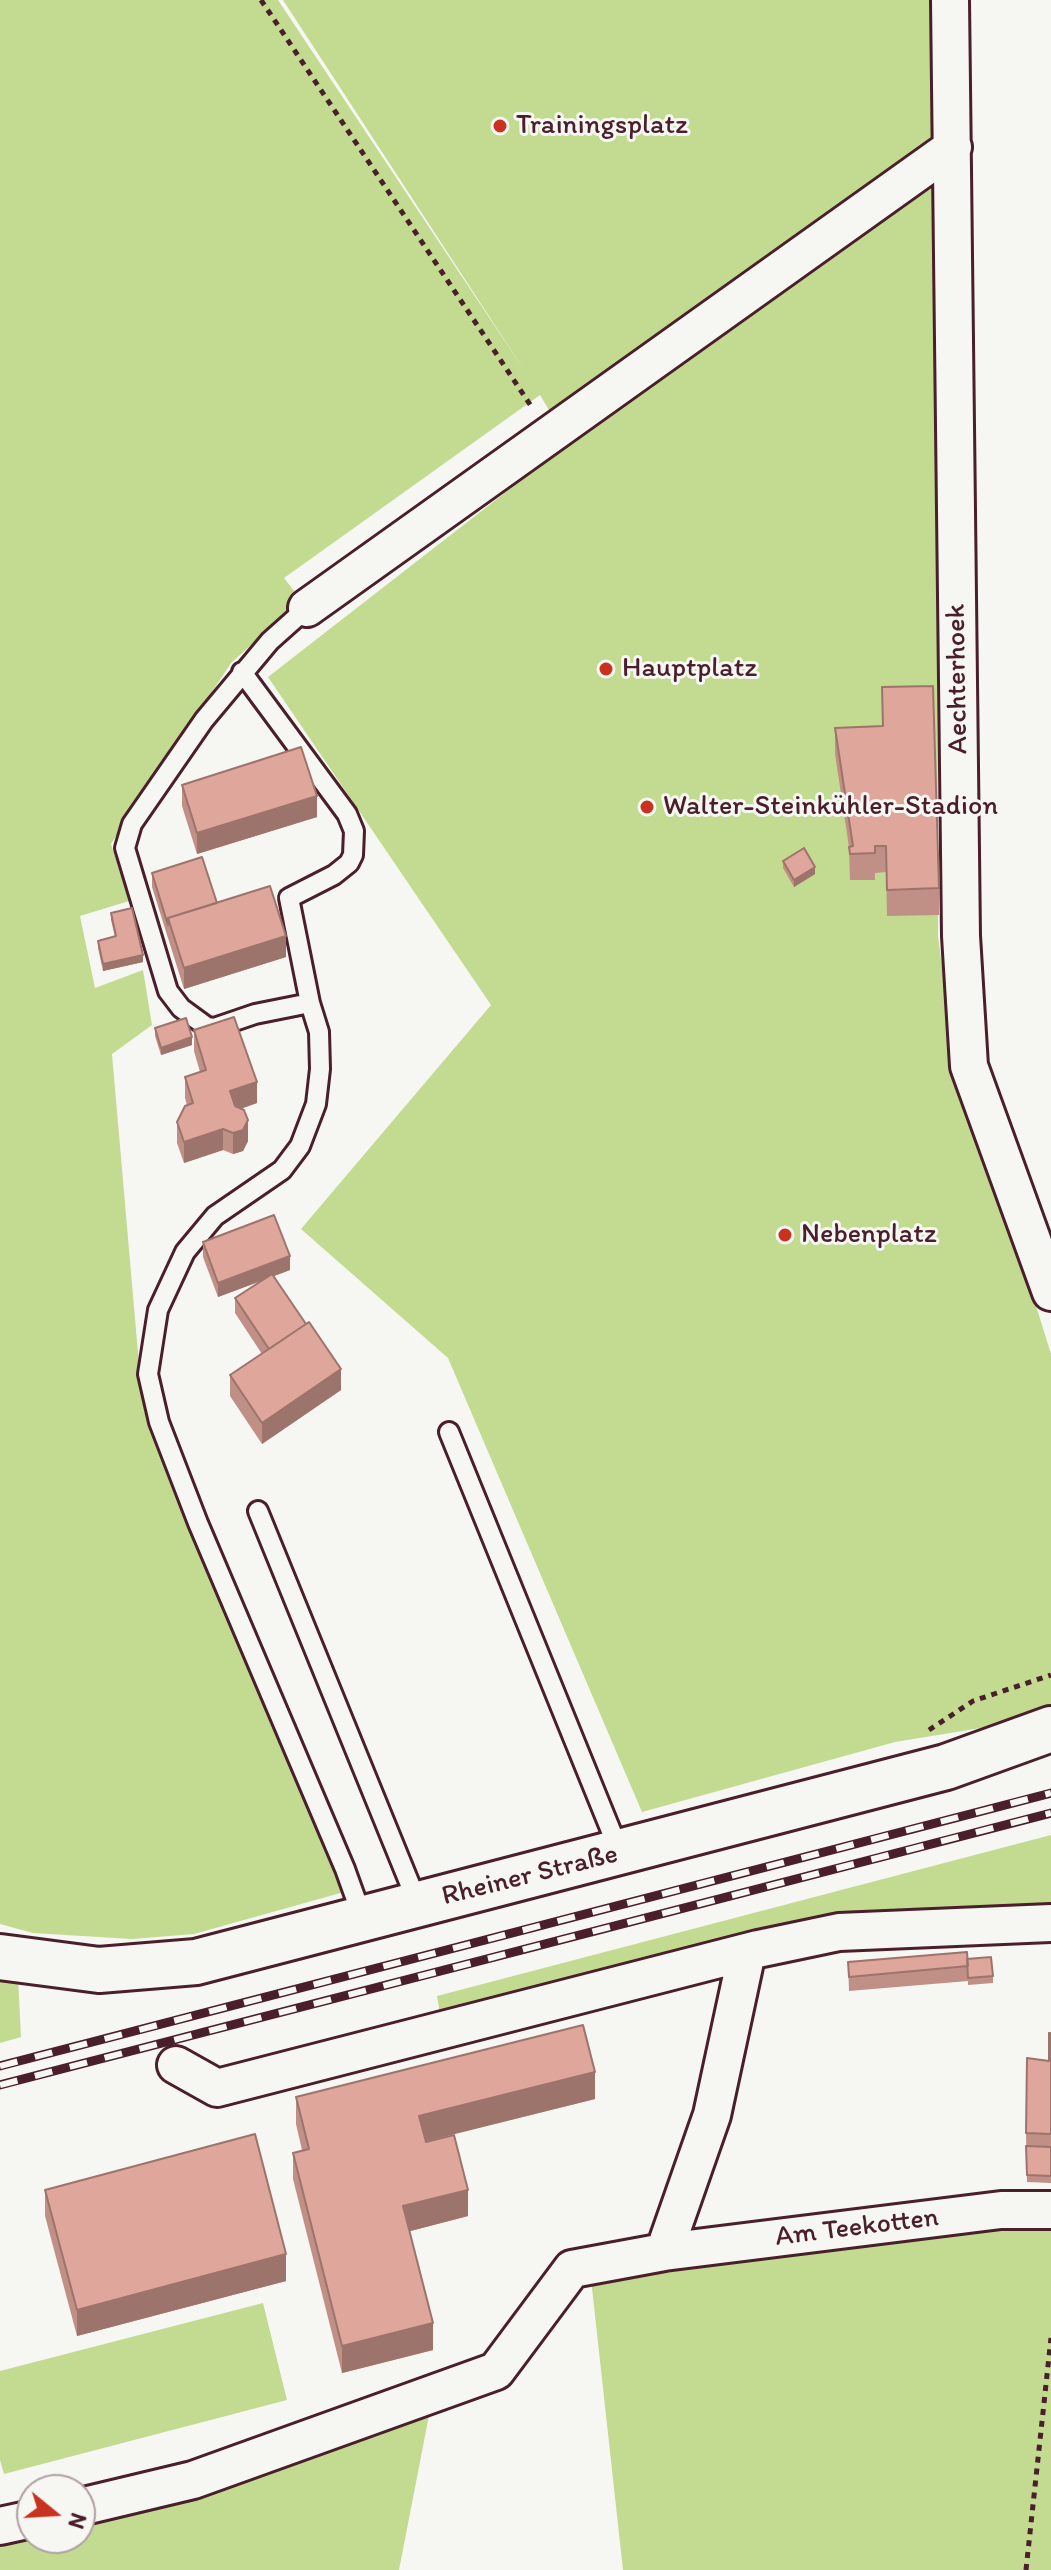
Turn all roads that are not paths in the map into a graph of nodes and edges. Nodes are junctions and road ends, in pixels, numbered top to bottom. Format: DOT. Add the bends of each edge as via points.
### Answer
graph roads {
  1 [pos="950,0"];
  2 [pos="953,147"];
  3 [pos="307,608"];
  4 [pos="242,672"];
  5 [pos="310,1003"];
  6 [pos="1051,1292"];
  7 [pos="449,1432"];
  8 [pos="258,1511"];
  9 [pos="1051,1729"];
  10 [pos="620,1853"];
  11 [pos="418,1904"];
  12 [pos="363,1919"];
  13 [pos="1051,1923"];
  14 [pos="747,1952"];
  15 [pos="0,1957"];
  16 [pos="176,2065"];
  17 [pos="1051,2210"];
  18 [pos="664,2252"];
  19 [pos="96,2503"];
  1 -- 2 [label="street, Aechterhoek"];
  2 -- 3 [label="street"];
  2 -- 6 [label="street, Aechterhoek" via="961,936 969,1066"];
  3 -- 4 [label="lane"];
  4 -- 5 [label="lane" via="347,814 354,831 349,863 289,898"];
  4 -- 5 [label="lane" via="152,793 132,824 125,848 168,991 194,1019 214,1028"];
  5 -- 12 [label="lane" via="319,1032 320,1069 309,1127 282,1170 215,1216 185,1252 158,1310 148,1374 159,1422 198,1523"];
  7 -- 10 [label="lane"];
  8 -- 11 [label="lane"];
  9 -- 10 [label="street, Rheiner Straße" via="946,1767"];
  10 -- 11 [label="street, Rheiner Straße"];
  11 -- 12 [label="street, Rheiner Straße"];
  12 -- 15 [label="street, Rheiner Straße" via="196,1962 99,1970"];
  13 -- 14 [label="street" via="839,1932"];
  14 -- 16 [label="street" via="217,2088"];
  14 -- 18 [label="street" via="712,2115"];
  17 -- 18 [label="street, Am Teekotten" via="1001,2210"];
  18 -- 19 [label="street, Am Teekotten" via="572,2269 496,2371 193,2480"];
}
